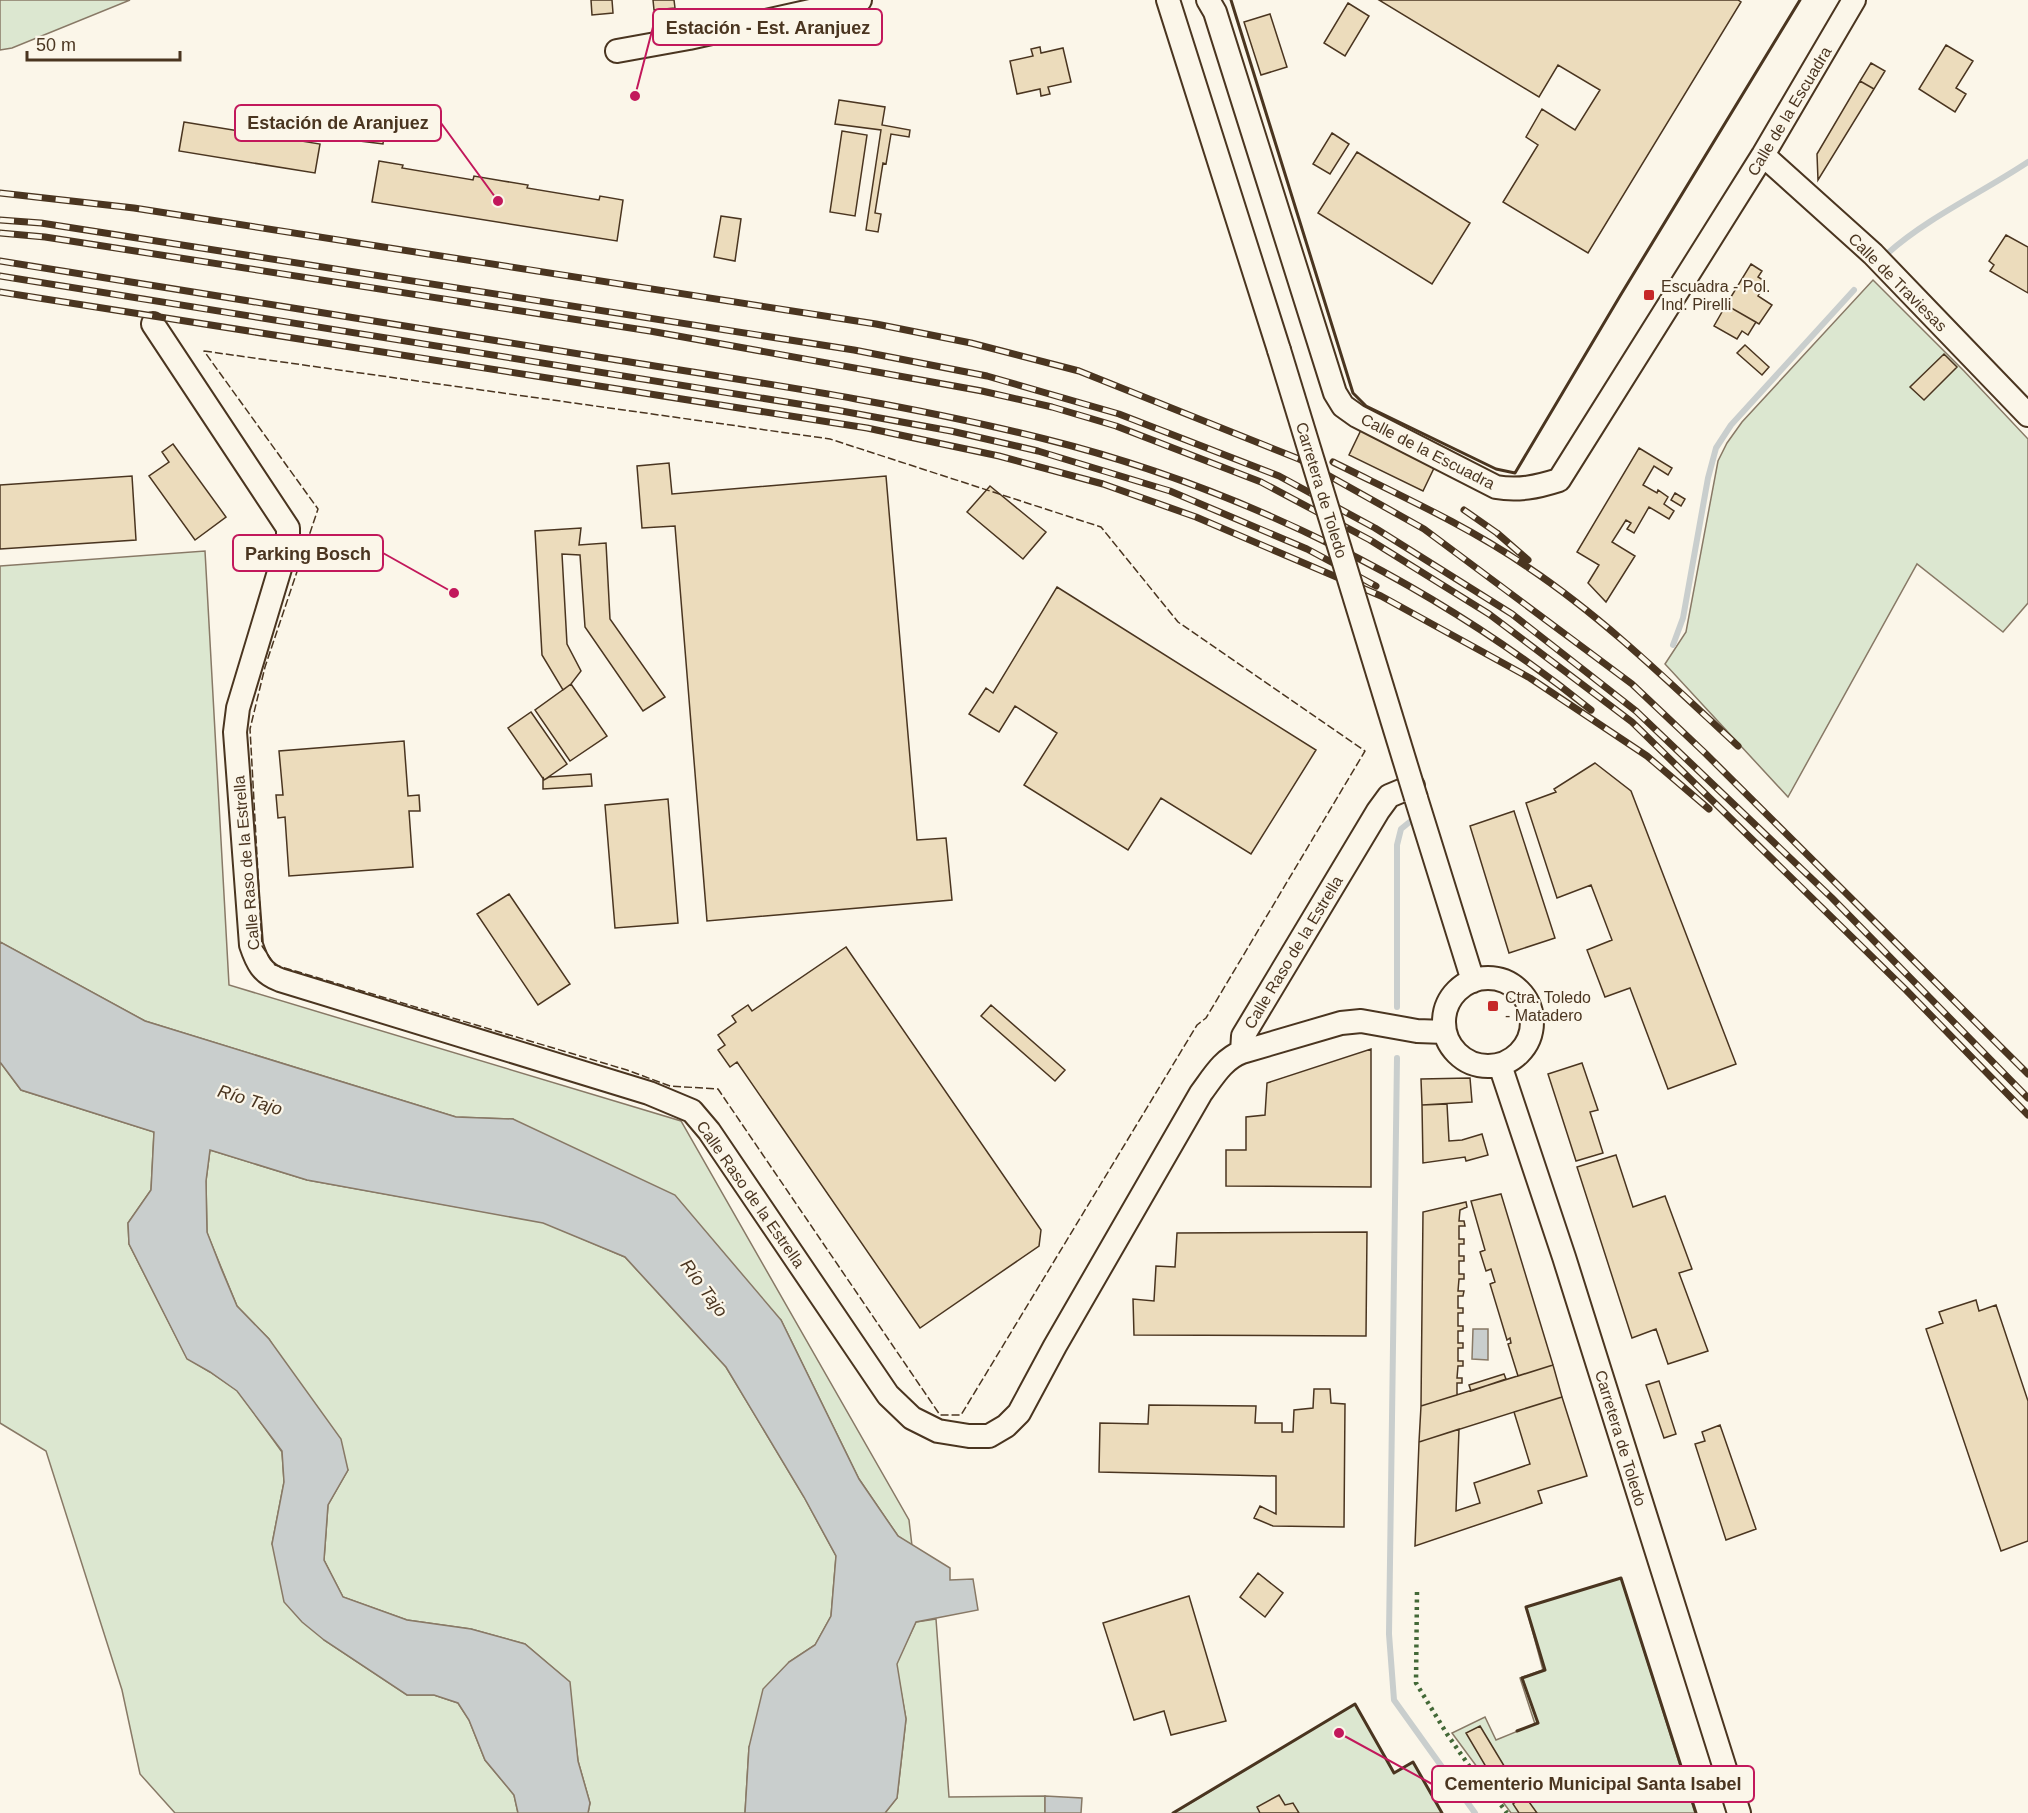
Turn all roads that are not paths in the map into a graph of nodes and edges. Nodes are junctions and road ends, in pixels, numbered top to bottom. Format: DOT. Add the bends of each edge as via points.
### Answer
graph roads {
  1 [pos="860,0"];
  2 [pos="1170,0"];
  3 [pos="1208,0"];
  4 [pos="1854,0"];
  5 [pos="617,51"];
  6 [pos="1763,155"];
  7 [pos="153,324"];
  8 [pos="2028,415"];
  9 [pos="1415,792"];
  10 [pos="1473,981"];
  11 [pos="1445,1032"];
  12 [pos="1242,1052"];
  13 [pos="1500,1065"];
  14 [pos="1739,1813"];
  1 -- 5 [label="street"];
  2 -- 9 [label="street, Carretera de Toledo, bridge"];
  3 -- 6 [label="street, Calle de la Escuadra" via="1335,393 1356,416 1496,487 1540,487 1559,480"];
  4 -- 6 [label="street, Calle de la Escuadra"];
  6 -- 8 [label="street, Calle de Traviesas" via="1873,254"];
  7 -- 12 [label="street, Calle Raso de la Estrella" via="288,528 288,542 238,708 235,732 251,945 256,963 267,975 280,980 649,1093 692,1111 888,1395 912,1418 938,1431 989,1436 1019,1413 1201,1093 1231,1056"];
  9 -- 10 [label="street, Carretera de Toledo"];
  9 -- 12 [label="street, Calle Raso de la Estrella" via="1389,796 1243,1036"];
  10 -- 11 [label="street" via="1460,988 1450,1001 1444,1016"];
  10 -- 13 [label="street" via="1491,978 1508,982 1522,993 1530,1009 1532,1026 1527,1043 1516,1057"];
  11 -- 12 [label="street" via="1361,1021 1341,1023"];
  11 -- 13 [label="street" via="1452,1048 1466,1060 1482,1066"];
  13 -- 14 [label="street, Carretera de Toledo"];
}
